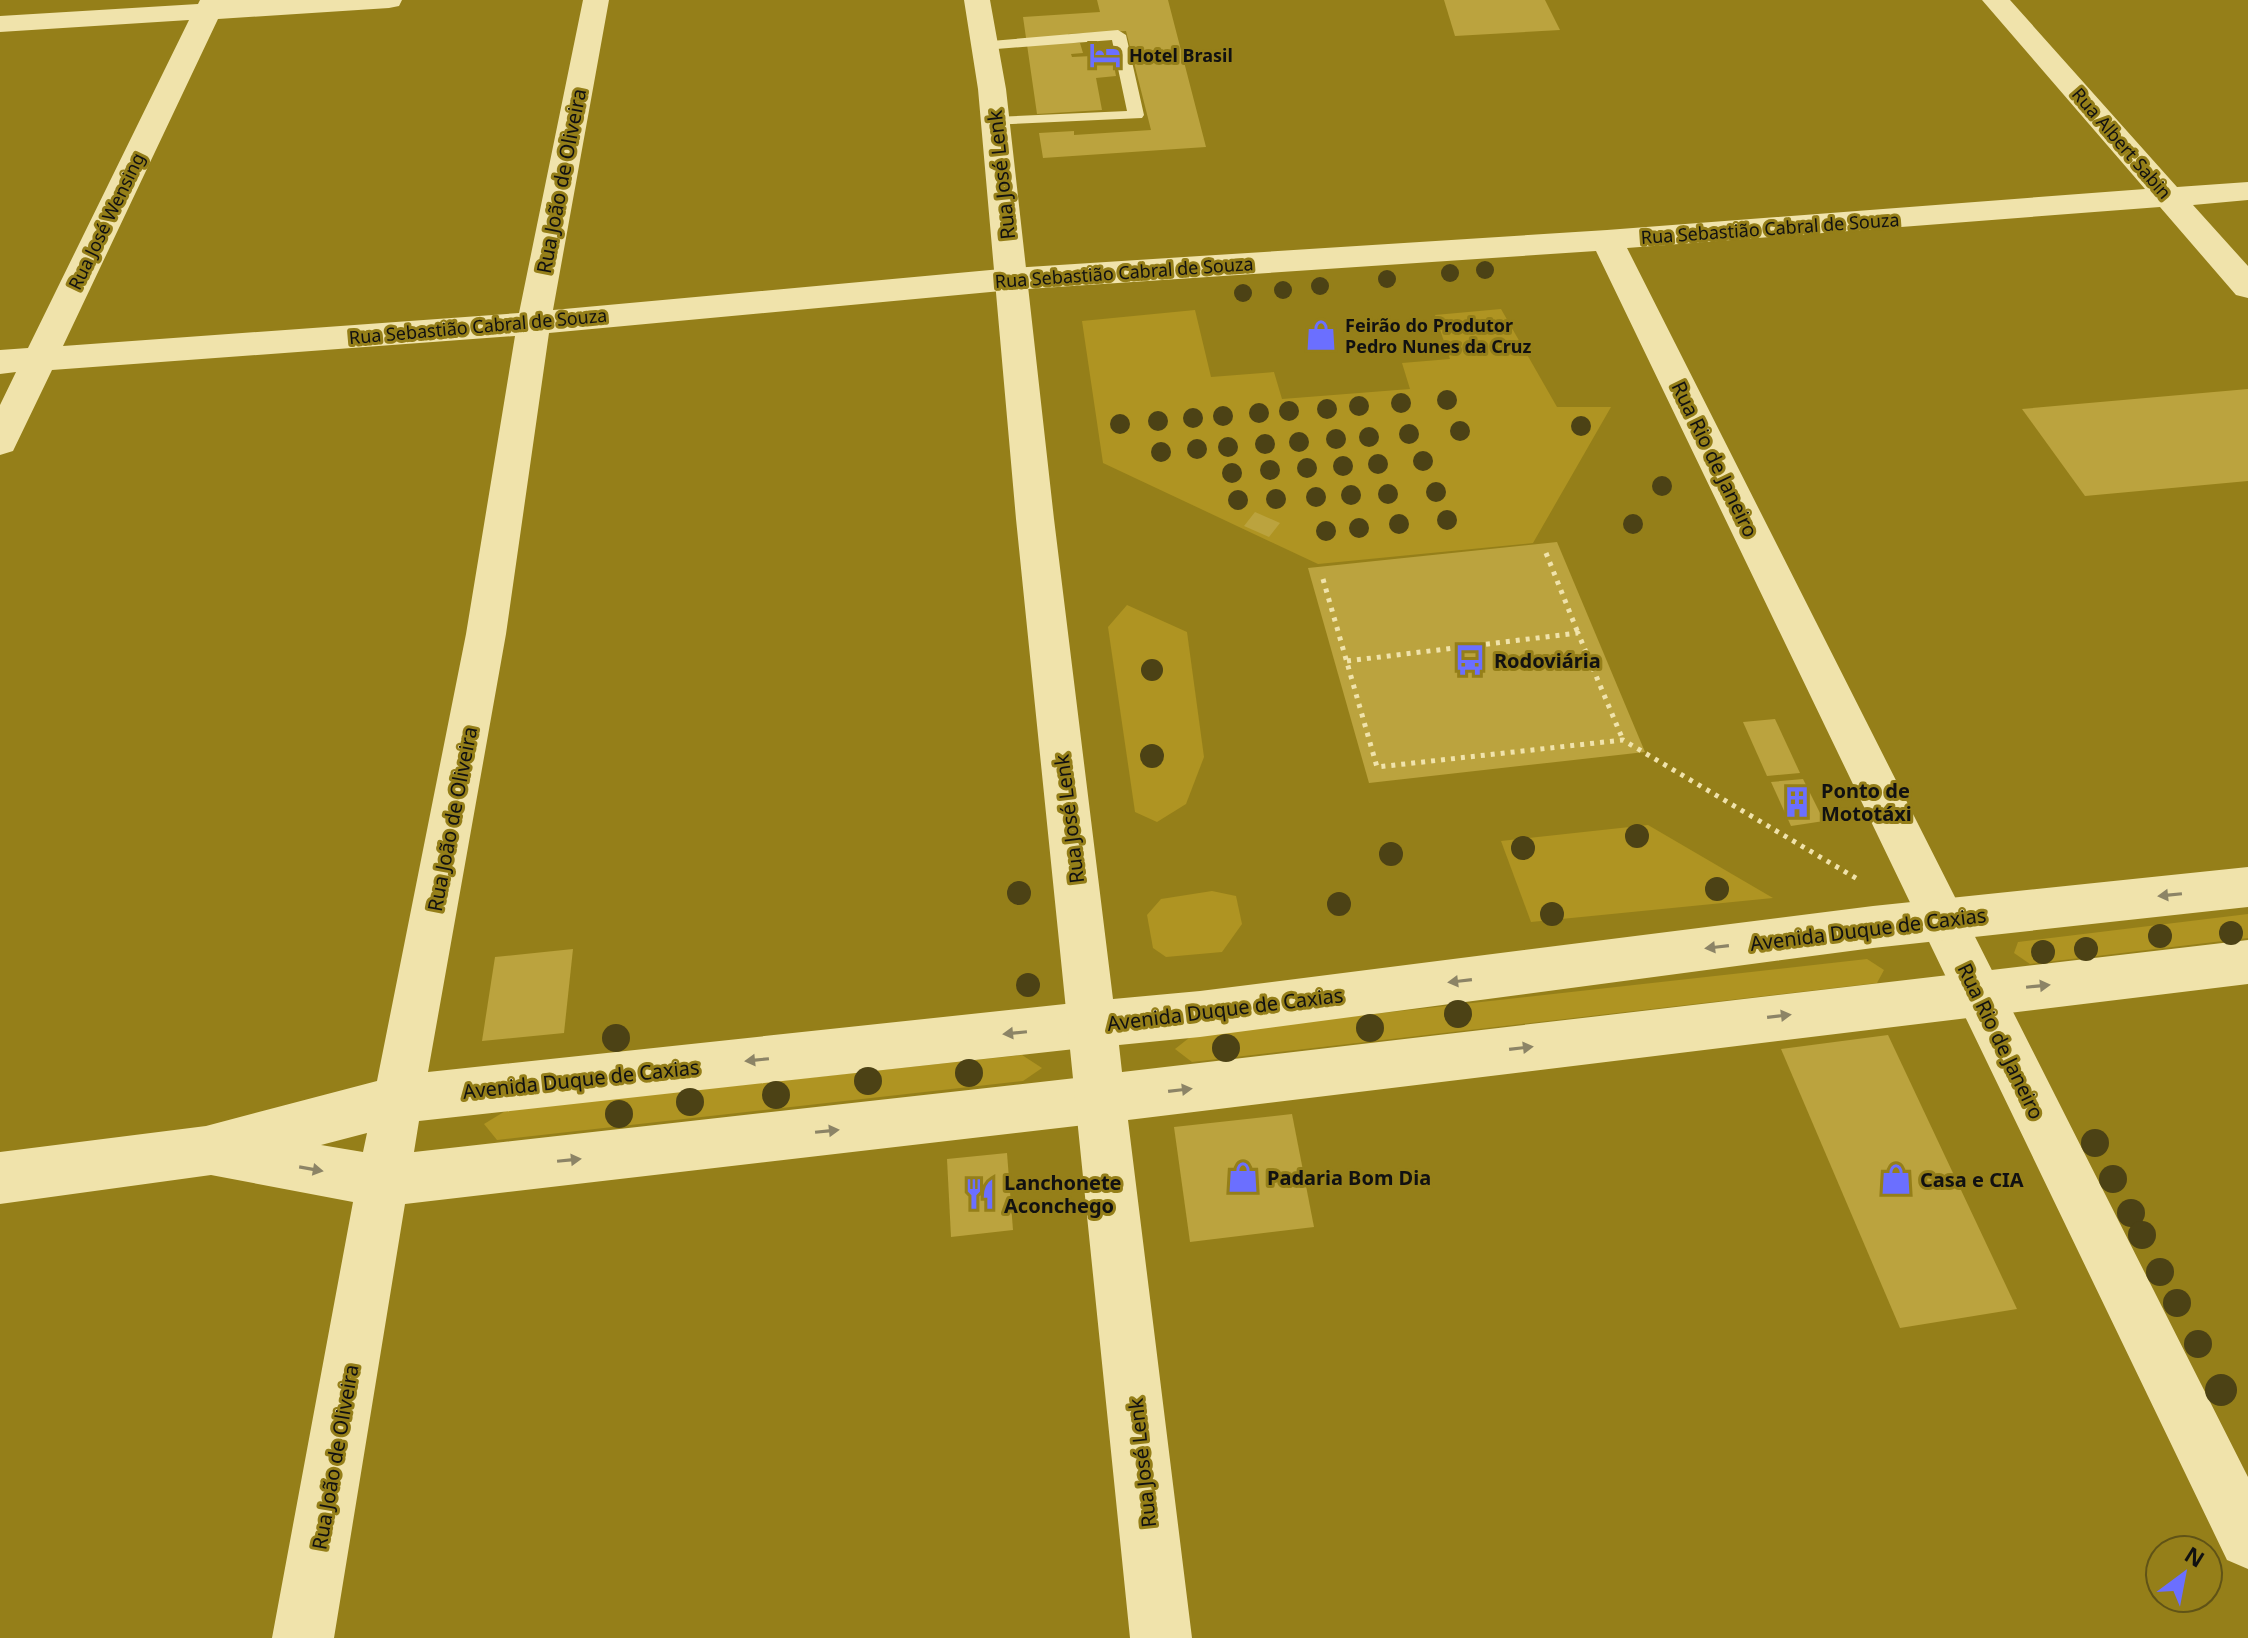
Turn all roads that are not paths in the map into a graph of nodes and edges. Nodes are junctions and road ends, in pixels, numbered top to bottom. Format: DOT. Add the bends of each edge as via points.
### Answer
graph roads {
  1 [pos="389,0"];
  2 [pos="596,0"];
  3 [pos="977,0"];
  4 [pos="1995,0"];
  5 [pos="210,5"];
  6 [pos="0,24"];
  7 [pos="984,45"];
  8 [pos="995,122"];
  9 [pos="2248,191"];
  10 [pos="2169,197"];
  11 [pos="1607,240"];
  12 [pos="1012,279"];
  13 [pos="2248,287"];
  14 [pos="534,323"];
  15 [pos="40,360"];
  16 [pos="0,362"];
  17 [pos="0,442"];
  18 [pos="2248,887"];
  19 [pos="1942,921"];
  20 [pos="2248,962"];
  21 [pos="1977,993"];
  22 [pos="1093,1024"];
  23 [pos="400,1099"];
  24 [pos="1102,1099"];
  25 [pos="206,1151"];
  26 [pos="0,1178"];
  27 [pos="383,1181"];
  28 [pos="2248,1539"];
  29 [pos="303,1638"];
  30 [pos="1161,1638"];
  1 -- 5 [label="street"];
  2 -- 14 [label="street, Rua João de Oliveira"];
  3 -- 7 [label="street, Rua José Lenk"];
  4 -- 10 [label="street, Rua Albert Sabin"];
  5 -- 6 [label="street"];
  5 -- 15 [label="street, Rua José Wensing"];
  7 -- 8 [label="street, Rua José Lenk"];
  7 -- 8 [label="lane" via="1118,35 1136,115"];
  8 -- 12 [label="street, Rua José Lenk"];
  9 -- 10 [label="street, Rua Sebastião Cabral de Souza"];
  10 -- 11 [label="street, Rua Sebastião Cabral de Souza"];
  10 -- 13 [label="street, Rua Albert Sabin"];
  11 -- 12 [label="street, Rua Sebastião Cabral de Souza"];
  11 -- 19 [label="street, Rua Rio de Janeiro"];
  12 -- 14 [label="street, Rua Sebastião Cabral de Souza"];
  12 -- 22 [label="street, Rua José Lenk"];
  14 -- 15 [label="street, Rua Sebastião Cabral de Souza"];
  14 -- 23 [label="street, Rua João de Oliveira" via="486,634"];
  15 -- 16 [label="street, Rua Sebastião Cabral de Souza"];
  15 -- 17 [label="street, Rua José Wensing"];
  18 -- 19 [label="street, Avenida Duque de Caxias, one-way"];
  19 -- 21 [label="street, Rua Rio de Janeiro"];
  19 -- 22 [label="street, Avenida Duque de Caxias, one-way"];
  21 -- 20 [label="street, Avenida Duque de Caxias, one-way"];
  24 -- 21 [label="street, Avenida Duque de Caxias, one-way"];
  21 -- 28 [label="street, Rua Rio de Janeiro"];
  22 -- 23 [label="street, Avenida Duque de Caxias, one-way"];
  22 -- 24 [label="street, Rua José Lenk"];
  23 -- 25 [label="street, Avenida Duque de Caxias"];
  23 -- 27 [label="street, Rua João de Oliveira"];
  27 -- 24 [label="street, Avenida Duque de Caxias, one-way"];
  24 -- 30 [label="street, Rua José Lenk"];
  25 -- 26 [label="street, Avenida Duque de Caxias"];
  25 -- 27 [label="street, Avenida Duque de Caxias, one-way"];
  27 -- 29 [label="street, Rua João de Oliveira"];
}
